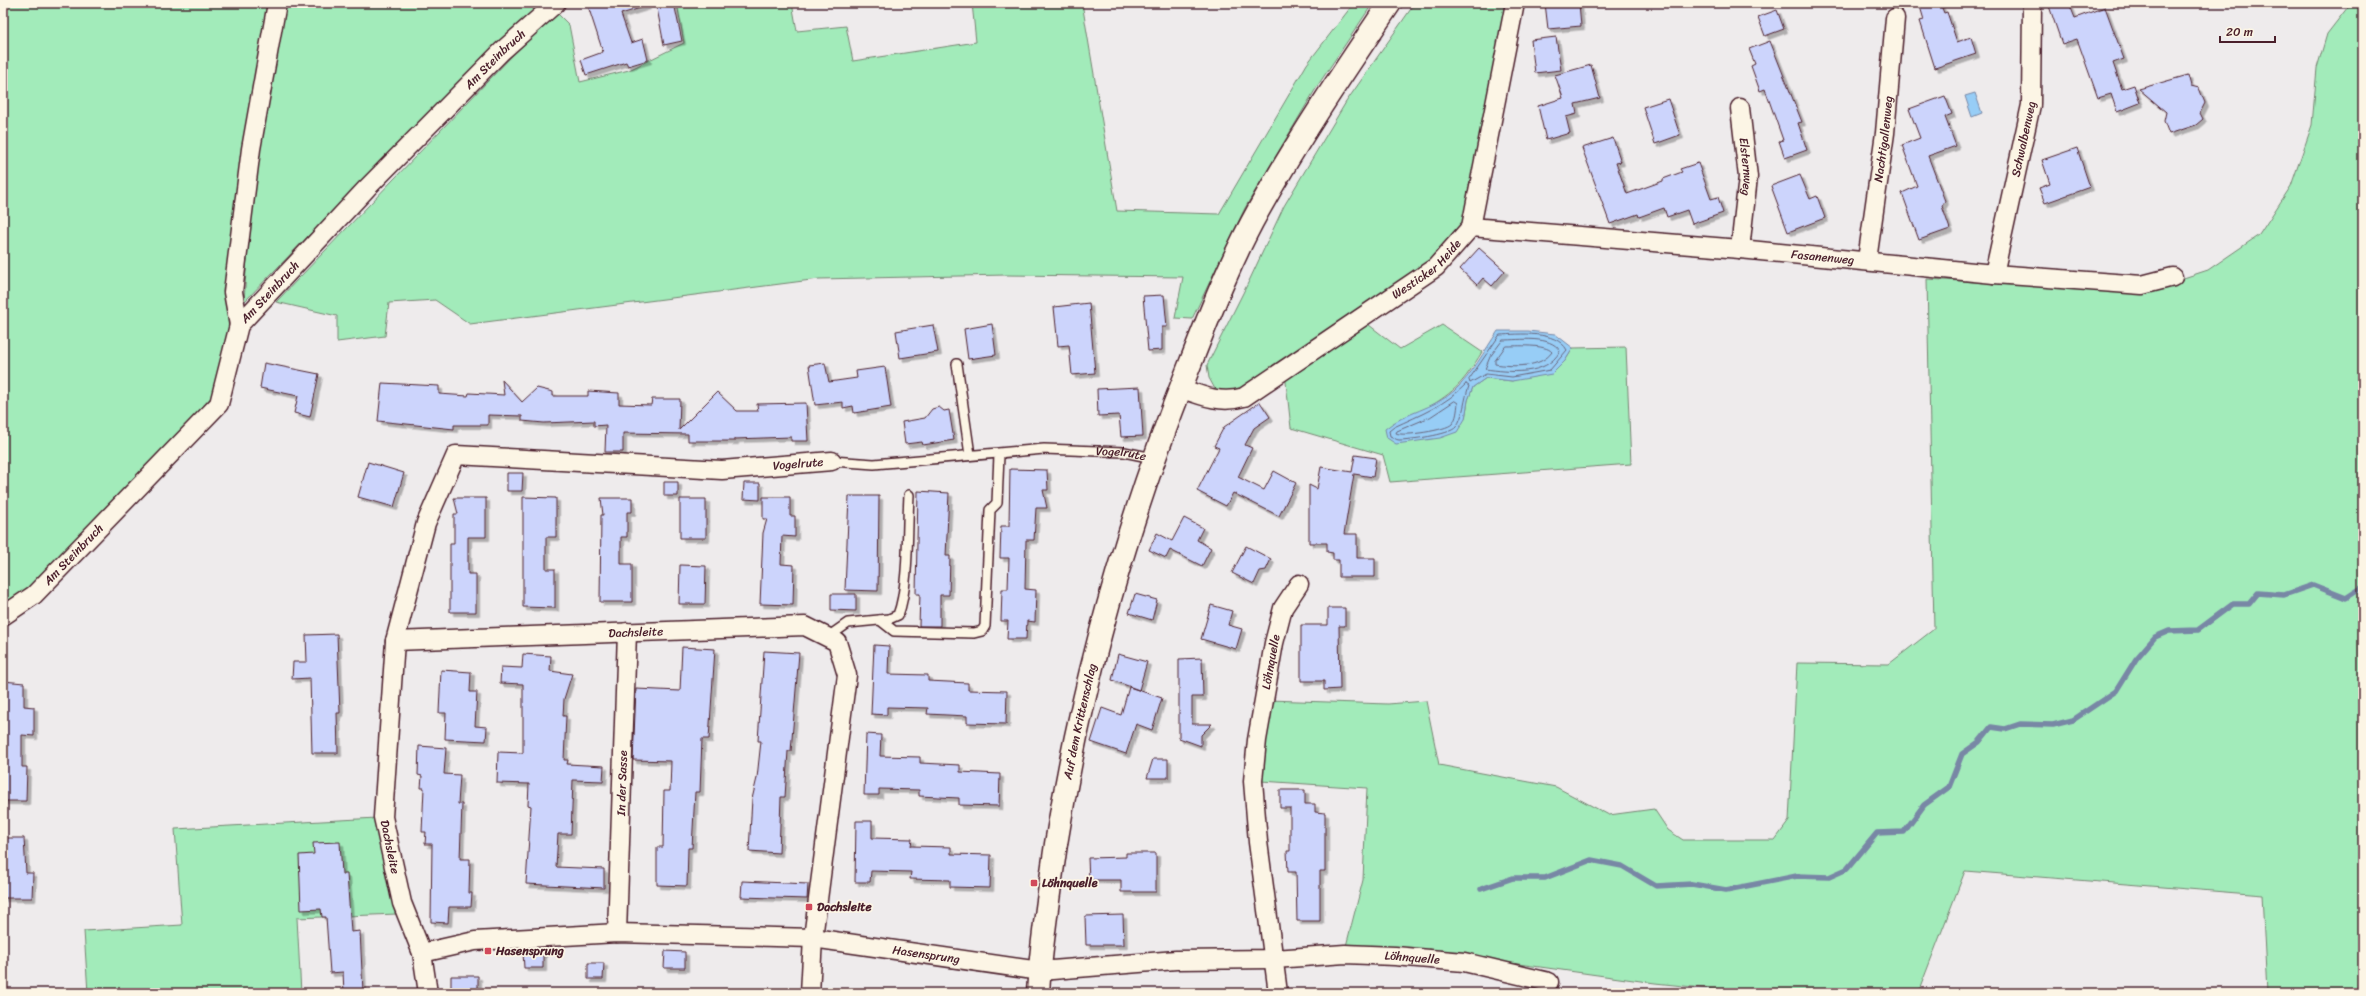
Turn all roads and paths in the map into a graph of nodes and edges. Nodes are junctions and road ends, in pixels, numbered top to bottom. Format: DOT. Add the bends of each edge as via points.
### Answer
graph roads {
  1 [pos="277,3"];
  2 [pos="556,3"];
  3 [pos="1390,3"];
  4 [pos="1515,3"];
  5 [pos="2032,3"];
  6 [pos="1895,18"];
  7 [pos="1740,108"];
  8 [pos="1471,227"];
  9 [pos="1740,249"];
  10 [pos="1867,260"];
  11 [pos="1994,274"];
  12 [pos="2173,277"];
  13 [pos="239,325"];
  14 [pos="957,364"];
  15 [pos="1180,388"];
  16 [pos="999,455"];
  17 [pos="970,456"];
  18 [pos="1153,458"];
  19 [pos="832,461"];
  20 [pos="450,467"];
  21 [pos="909,495"];
  22 [pos="1299,584"];
  23 [pos="3,616"];
  24 [pos="880,620"];
  25 [pos="627,632"];
  26 [pos="828,637"];
  27 [pos="395,641"];
  28 [pos="617,933"];
  29 [pos="813,938"];
  30 [pos="422,953"];
  31 [pos="1274,959"];
  32 [pos="1040,971"];
  33 [pos="1549,982"];
  34 [pos="428,993"];
  35 [pos="810,993"];
  36 [pos="1038,993"];
  37 [pos="1278,993"];
  1 -- 13 [label="street" via="251,149 233,292"];
  2 -- 13 [label="street, Am Steinbruch" via="485,68 367,188"];
  3 -- 15 [label="street" via="1330,91 1258,212 1205,325"];
  4 -- 8 [label="street"];
  5 -- 11 [label="street, Schwalbenweg" via="2031,105"];
  6 -- 10 [label="street, Nachtigallenweg" via="1885,133"];
  7 -- 9 [label="street, Elsternweg" via="1748,176"];
  8 -- 9 [label="street, Fasanenweg"];
  8 -- 15 [label="street, Westicker Heide" via="1436,267 1244,397 1220,401"];
  9 -- 10 [label="street, Fasanenweg"];
  10 -- 11 [label="street, Fasanenweg"];
  11 -- 12 [label="street, Fasanenweg" via="2142,285"];
  13 -- 23 [label="street, Am Steinbruch" via="220,404 34,596"];
  14 -- 17 [label="lane"];
  15 -- 18 [label="street"];
  16 -- 17 [label="lane, Vogelrute"];
  16 -- 18 [label="lane, Vogelrute" via="1044,449 1085,449 1124,452"];
  16 -- 24 [label="lane" via="996,503 990,510 985,626 982,631 894,631"];
  17 -- 19 [label="lane, Vogelrute" via="874,464"];
  18 -- 32 [label="street, Auf dem Krittenschlag" via="1109,597 1082,702 1065,786"];
  19 -- 20 [label="street, Vogelrute" via="722,470 456,455"];
  20 -- 27 [label="street, Dachsleite" via="426,523"];
  21 -- 24 [label="lane" via="902,605 898,615"];
  22 -- 31 [label="street, Löhnquelle" via="1283,608 1274,643 1257,740 1253,781 1258,842"];
  24 -- 26 [label="lane" via="848,623"];
  25 -- 26 [label="street, Dachsleite" via="805,626"];
  25 -- 27 [label="street, Dachsleite"];
  25 -- 28 [label="street, In der Sasse"];
  26 -- 29 [label="street, Dachsleite" via="837,642 847,675"];
  27 -- 30 [label="street, Dachsleite" via="383,817 402,903"];
  28 -- 29 [label="street, Hasensprung"];
  28 -- 30 [label="street, Hasensprung" via="475,942"];
  29 -- 32 [label="street, Hasensprung"];
  29 -- 35 [label="street"];
  30 -- 34 [label="street, Dachsleite"];
  31 -- 32 [label="street, Löhnquelle" via="1176,960"];
  31 -- 33 [label="street, Löhnquelle" via="1345,954 1395,956 1464,962"];
  31 -- 37 [label="street, Löhnquelle"];
  32 -- 36 [label="street, Auf dem Krittenschlag"];
}
